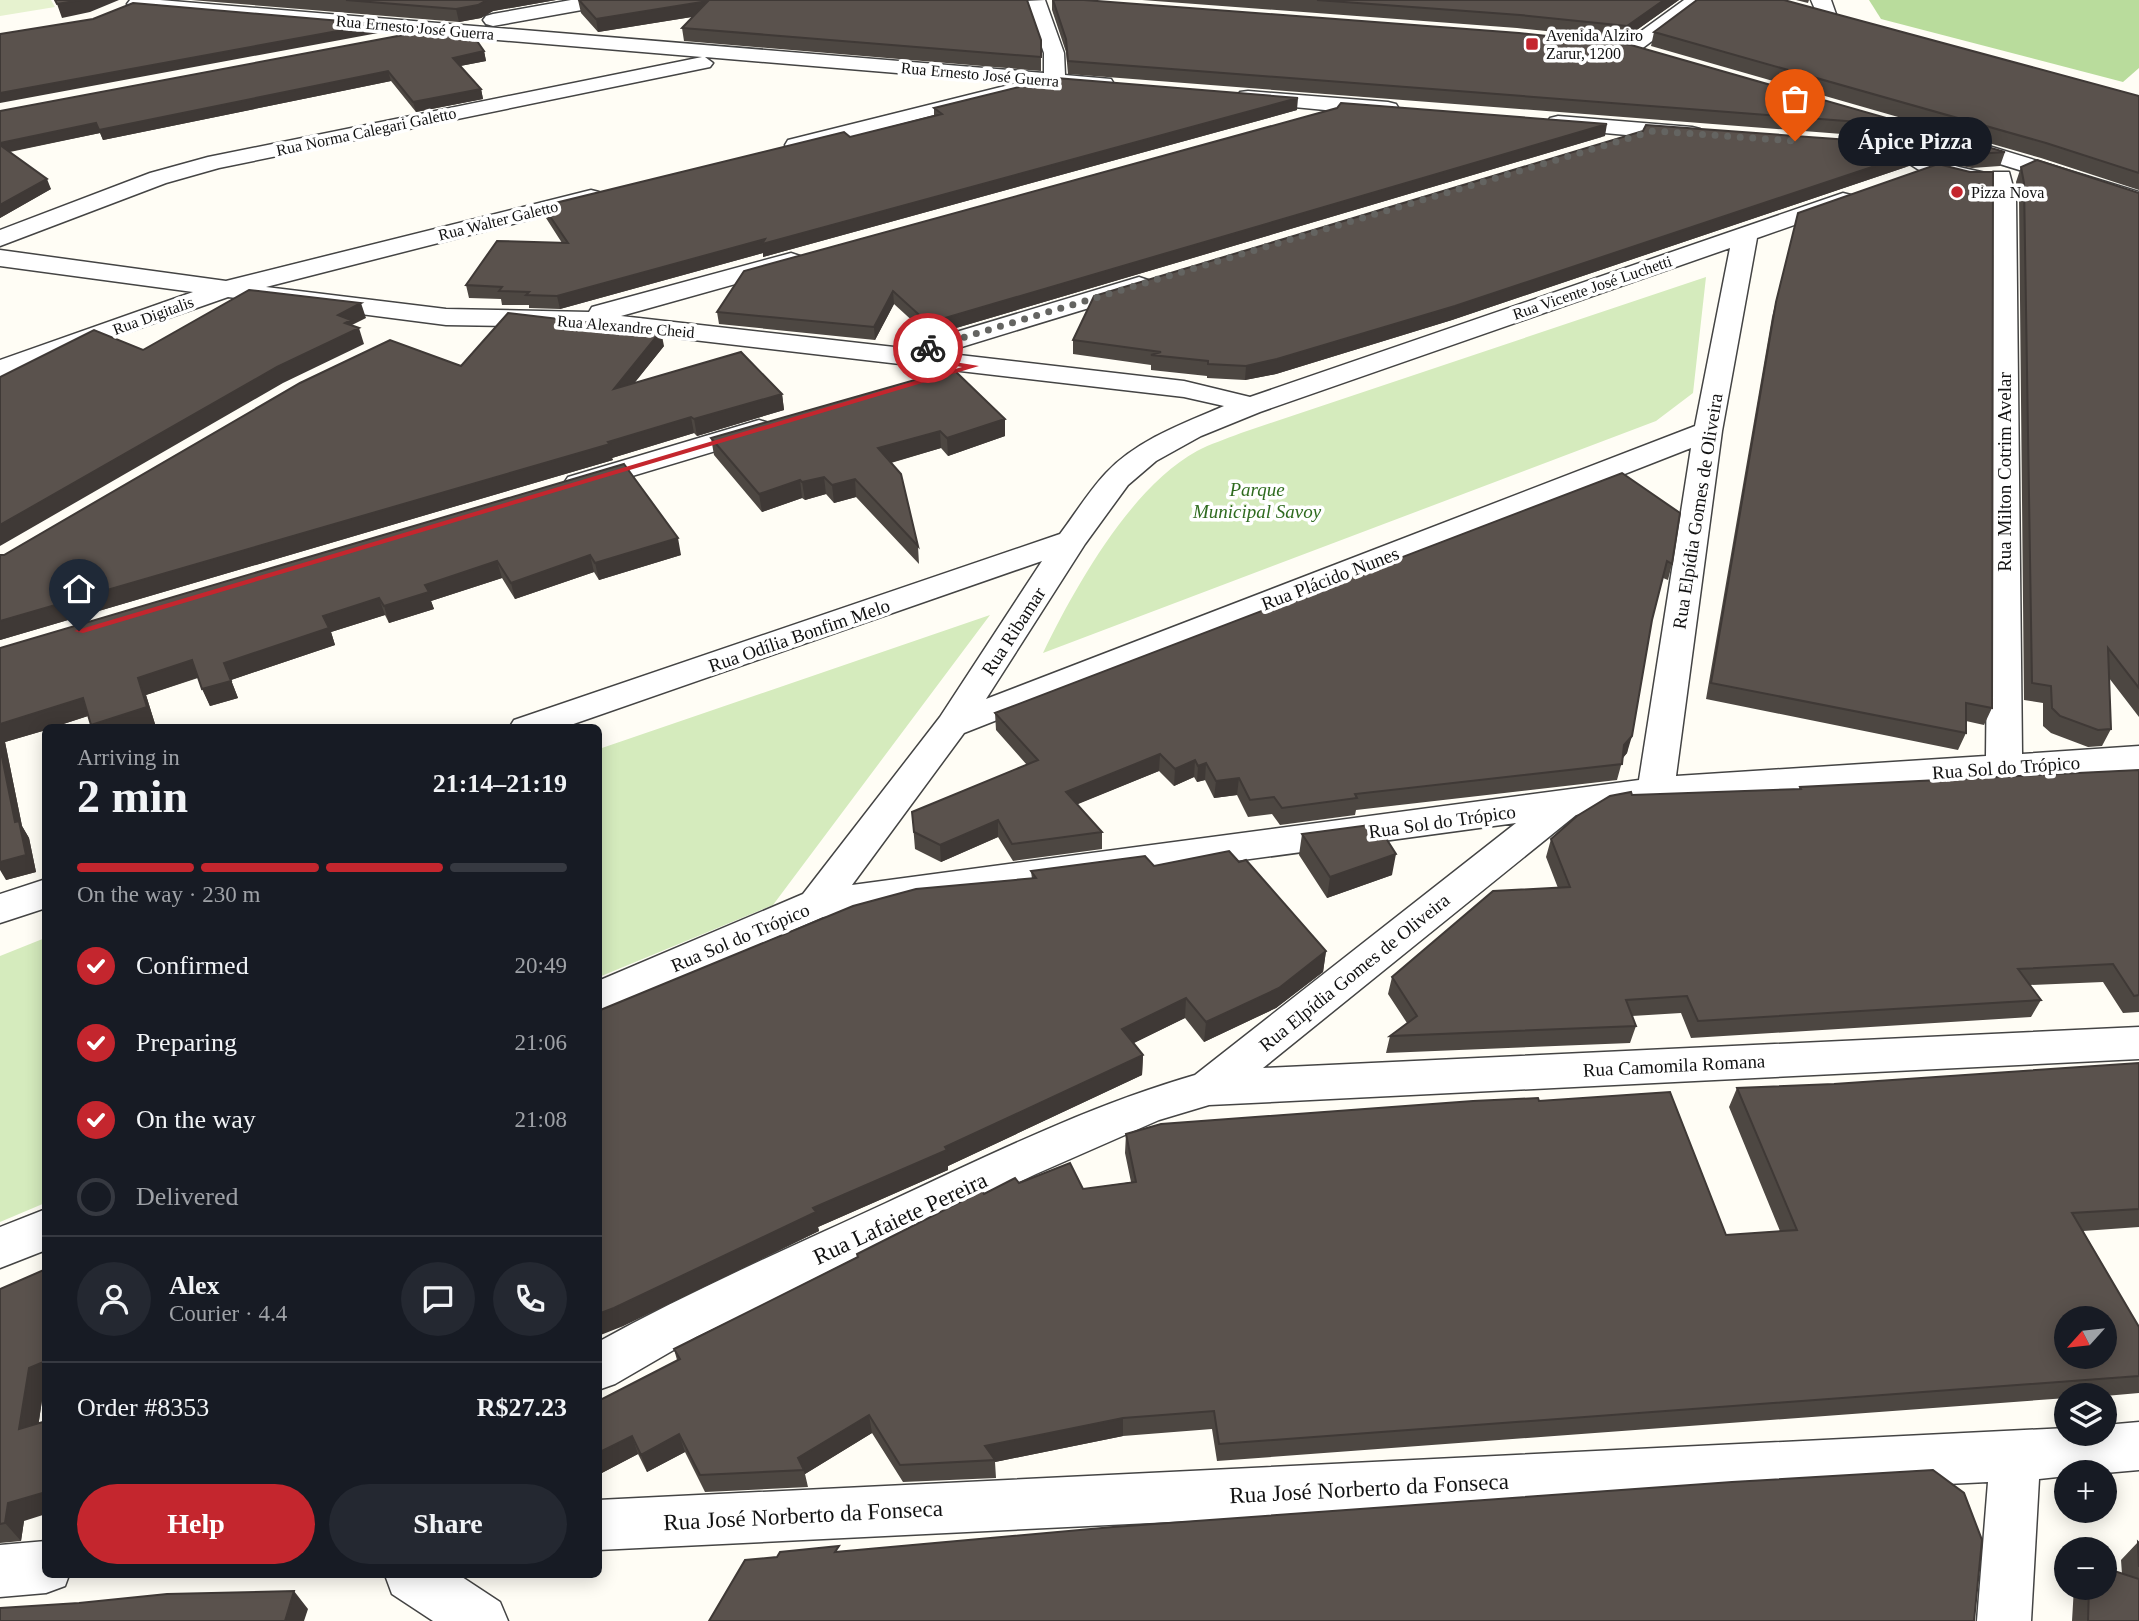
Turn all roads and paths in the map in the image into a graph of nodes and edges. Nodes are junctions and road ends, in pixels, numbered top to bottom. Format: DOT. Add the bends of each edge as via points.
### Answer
graph roads {
  1 [pos="604,0"];
  2 [pos="1029,0"];
  3 [pos="1697,0"];
  4 [pos="1036,1"];
  5 [pos="140,2"];
  6 [pos="1064,3"];
  7 [pos="1824,8"];
  8 [pos="1802,10"];
  9 [pos="113,15"];
  10 [pos="1853,24"];
  11 [pos="444,29"];
  12 [pos="364,44"];
  13 [pos="1607,46"];
  14 [pos="1629,49"];
  15 [pos="742,55"];
  16 [pos="1655,55"];
  17 [pos="1055,80"];
  18 [pos="1122,86"];
  19 [pos="1228,95"];
  20 [pos="1348,106"];
  21 [pos="1404,110"];
  22 [pos="1542,122"];
  23 [pos="1892,124"];
  24 [pos="1281,125"];
  25 [pos="1653,131"];
  26 [pos="1719,135"];
  27 [pos="1905,143"];
  28 [pos="776,150"];
  29 [pos="1586,150"];
  30 [pos="2032,165"];
  31 [pos="1933,168"];
  32 [pos="1908,177"];
  33 [pos="2001,177"];
  34 [pos="1871,190"];
  35 [pos="615,191"];
  36 [pos="2139,200"];
  37 [pos="1745,234"];
  38 [pos="0,239"];
  39 [pos="810,255"];
  40 [pos="0,258"];
  41 [pos="1164,277"];
  42 [pos="226,289"];
  43 [pos="446,317"];
  44 [pos="582,318"];
  45 [pos="397,339"];
  46 [pos="900,356"];
  47 [pos="974,366"];
  48 [pos="0,369"];
  49 [pos="908,385"];
  50 [pos="1250,406"];
  51 [pos="788,421"];
  52 [pos="1707,431"];
  53 [pos="547,492"];
  54 [pos="1071,541"];
  55 [pos="538,724"];
  56 [pos="952,725"];
  57 [pos="2139,758"];
  58 [pos="2004,767"];
  59 [pos="1656,790"];
  60 [pos="1565,804"];
  61 [pos="42,894"];
  62 [pos="817,904"];
  63 [pos="0,909"];
  64 [pos="602,996"];
  65 [pos="2139,1042"];
  66 [pos="1209,1088"];
  67 [pos="42,1231"];
  68 [pos="0,1248"];
  69 [pos="602,1366"];
  70 [pos="2139,1446"];
  71 [pos="2015,1457"];
  72 [pos="602,1525"];
  73 [pos="42,1567"];
  74 [pos="0,1572"];
  75 [pos="416,1578"];
  76 [pos="481,1621"];
  77 [pos="2004,1621"];
  1 -- 11 [label="street"];
  2 -- 4 [label="street"];
  3 -- 14 [label="street"];
  4 -- 6 [label="street"];
  4 -- 17 [label="street" via="1054,53"];
  5 -- 9 [label="street"];
  5 -- 11 [label="street, Rua Ernesto José Guerra"];
  7 -- 8 [label="street"];
  7 -- 10 [label="street"];
  11 -- 12 [label="street"];
  11 -- 15 [label="street, Rua Ernesto José Guerra"];
  13 -- 14 [label="street"];
  14 -- 16 [label="street"];
  15 -- 17 [label="street, Rua Ernesto José Guerra"];
  15 -- 38 [label="street, Rua Norma Calegari Galetto" via="216,162 146,182"];
  17 -- 18 [label="street, Rua Ernesto José Guerra"];
  17 -- 28 [label="street"];
  19 -- 20 [label="street"];
  20 -- 21 [label="street"];
  20 -- 24 [label="street"];
  22 -- 25 [label="street"];
  23 -- 27 [label="street"];
  25 -- 26 [label="street"];
  25 -- 29 [label="street"];
  27 -- 30 [label="street"];
  27 -- 31 [label="street"];
  30 -- 33 [label="street"];
  30 -- 36 [label="street"];
  31 -- 32 [label="street"];
  31 -- 33 [label="street" via="1973,177"];
  33 -- 58 [label="street, Rua Milton Cotrim Avelar"];
  34 -- 37 [label="street, Rua Vicente José Luchetti"];
  35 -- 42 [label="street, Rua Walter Galetto"];
  37 -- 50 [label="street, Rua Vicente José Luchetti"];
  37 -- 52 [label="street, Rua Elpídia Gomes de Oliveira"];
  39 -- 44 [label="street"];
  40 -- 42 [label="street, Rua Alexandre Cheid"];
  41 -- 46 [label="street"];
  42 -- 43 [label="street, Rua Alexandre Cheid"];
  42 -- 48 [label="street, Rua Digitalis"];
  43 -- 44 [label="street, Rua Alexandre Cheid"];
  43 -- 45 [label="street"];
  44 -- 46 [label="street, Rua Alexandre Cheid"];
  46 -- 47 [label="street, Rua Alexandre Cheid"];
  47 -- 49 [label="street"];
  47 -- 50 [label="street, Rua Alexandre Cheid" via="1184,389"];
  50 -- 54 [label="street, Rua Ribamar" via="1146,455 1117,479"];
  51 -- 53 [label="street"];
  52 -- 56 [label="street, Rua Plácido Nunes"];
  52 -- 59 [label="street, Rua Elpídia Gomes de Oliveira"];
  54 -- 55 [label="street, Rua Odília Bonfim Melo"];
  54 -- 56 [label="street, Rua Ribamar"];
  56 -- 62 [label="street, Rua Ribamar"];
  57 -- 58 [label="street, Rua Sol do Trópico"];
  58 -- 59 [label="street, Rua Sol do Trópico"];
  59 -- 60 [label="street, Rua Sol do Trópico"];
  60 -- 62 [label="street, Rua Sol do Trópico"];
  60 -- 66 [label="street, Rua Elpídia Gomes de Oliveira"];
  61 -- 63 [label="street"];
  62 -- 64 [label="street, Rua Sol do Trópico"];
  65 -- 66 [label="street, Rua Camomila Romana"];
  66 -- 69 [label="street, Rua Lafaiete Pereira" via="1148,1106 1020,1161 679,1322"];
  67 -- 68 [label="street"];
  70 -- 71 [label="street, Rua José Norberto da Fonseca"];
  71 -- 72 [label="street, Rua José Norberto da Fonseca"];
  71 -- 77 [label="street"];
  73 -- 74 [label="street"];
  75 -- 76 [label="street"];
}
